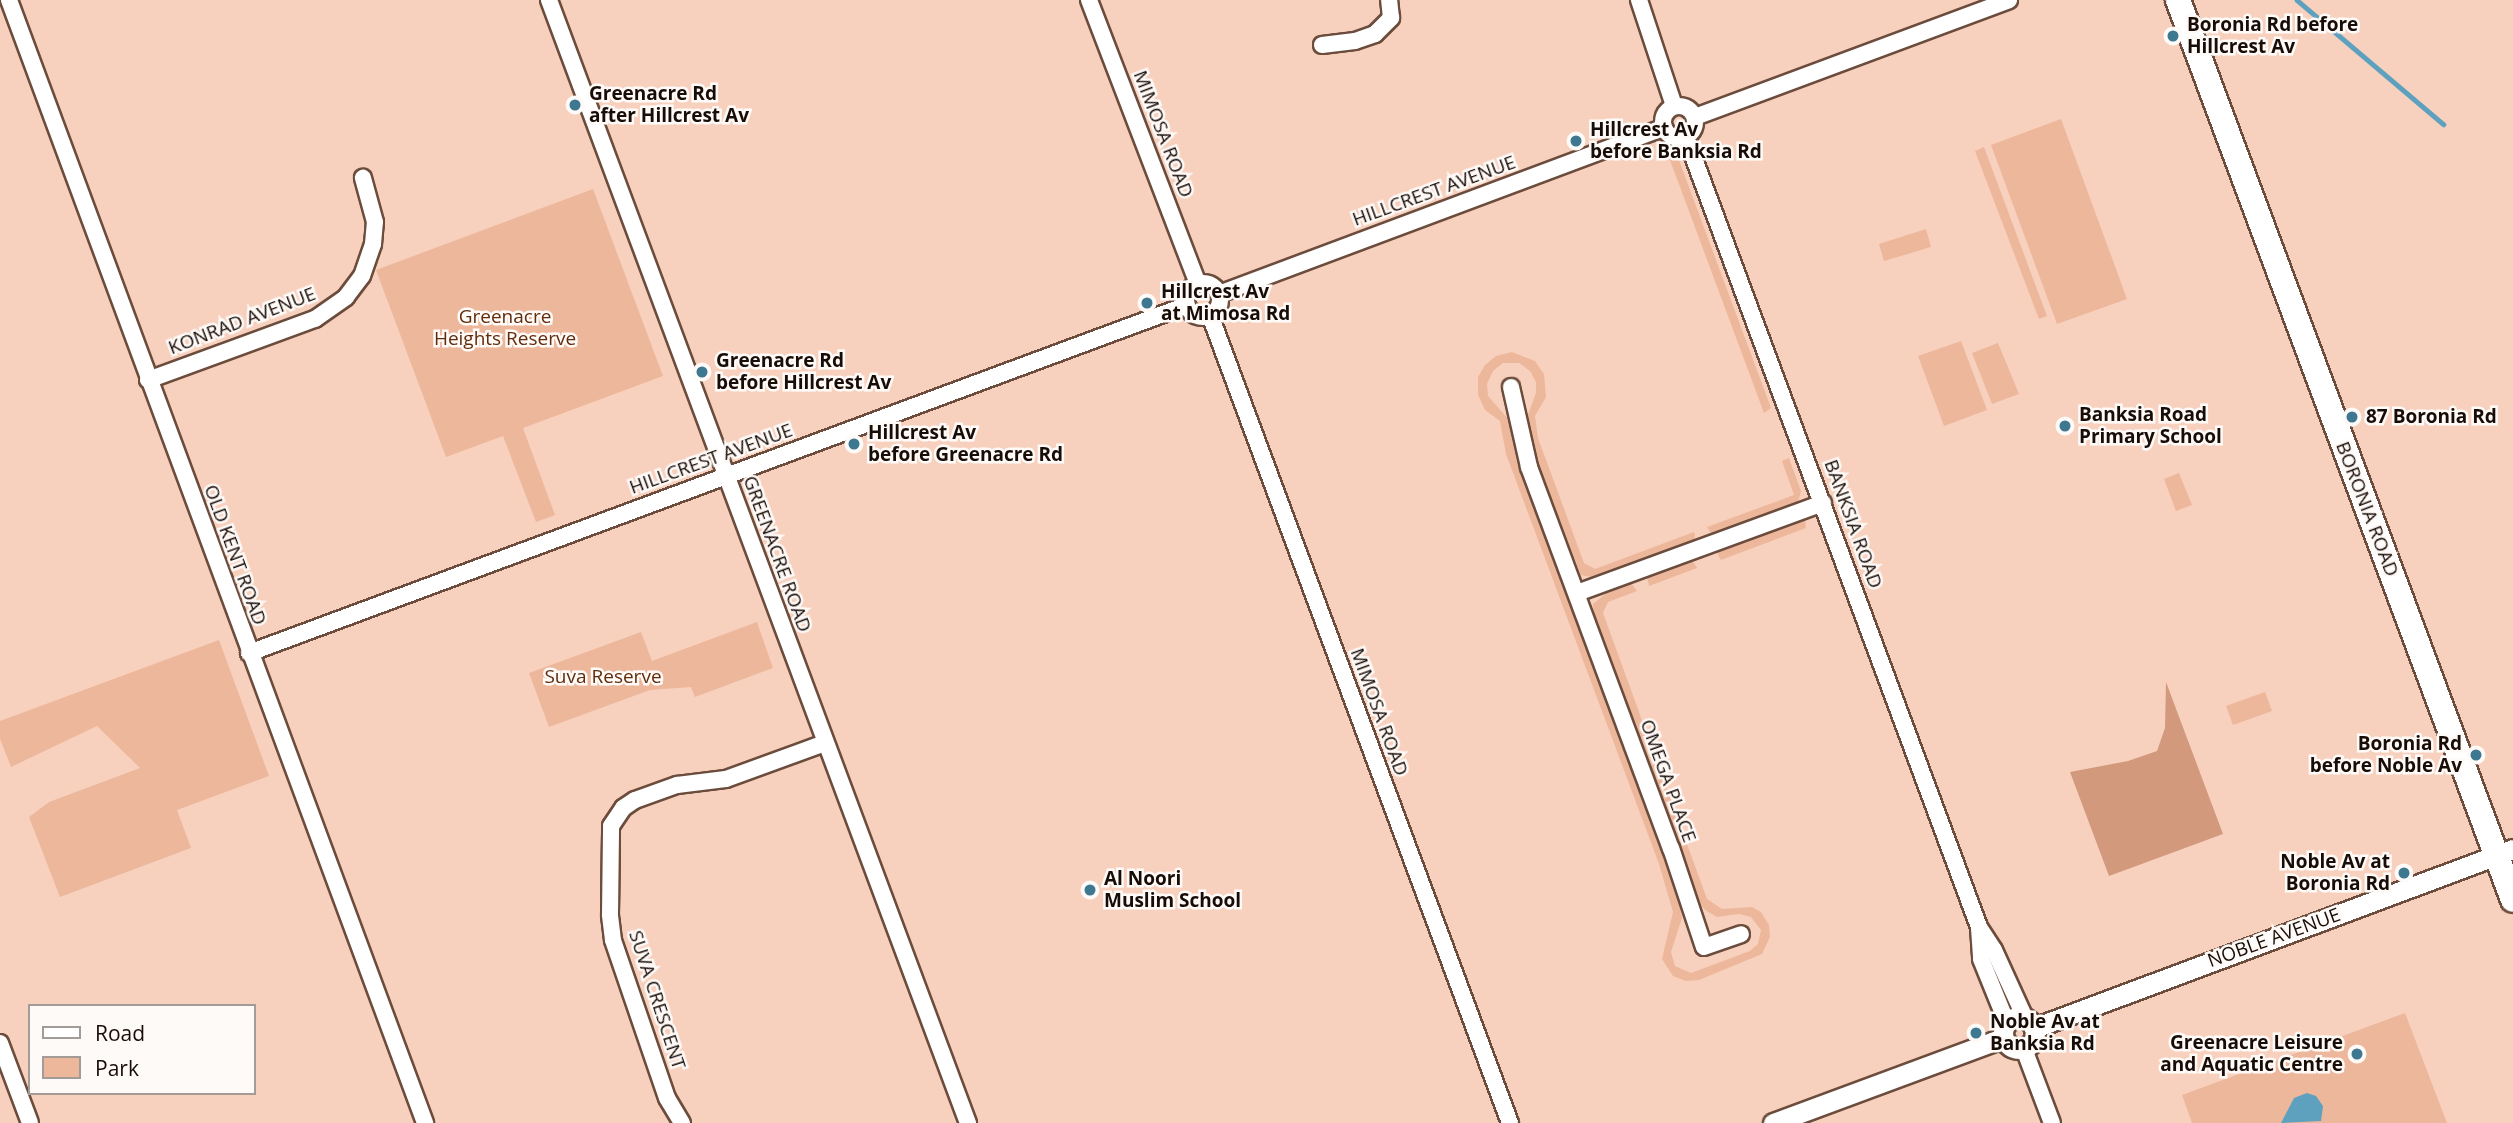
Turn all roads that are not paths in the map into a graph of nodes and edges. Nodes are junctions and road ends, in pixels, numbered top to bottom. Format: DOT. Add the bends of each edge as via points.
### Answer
graph roads {
  1 [pos="9,0"];
  2 [pos="550,0"];
  3 [pos="1089,0"];
  4 [pos="1389,0"];
  5 [pos="1639,0"];
  6 [pos="2009,0"];
  7 [pos="2178,0"];
  8 [pos="1322,45"];
  9 [pos="1674,106"];
  10 [pos="1695,117"];
  11 [pos="1664,128"];
  12 [pos="1686,137"];
  13 [pos="363,178"];
  14 [pos="1198,284"];
  15 [pos="1219,294"];
  16 [pos="1187,305"];
  17 [pos="1210,315"];
  18 [pos="148,380"];
  19 [pos="1511,387"];
  20 [pos="726,476"];
  21 [pos="1823,503"];
  22 [pos="1577,593"];
  23 [pos="249,653"];
  24 [pos="825,743"];
  25 [pos="2505,852"];
  26 [pos="2513,900"];
  27 [pos="1741,934"];
  28 [pos="2017,1026"];
  29 [pos="0,1043"];
  30 [pos="2024,1049"];
  31 [pos="30,1123"];
  32 [pos="425,1123"];
  33 [pos="682,1123"];
  34 [pos="968,1123"];
  35 [pos="1510,1123"];
  36 [pos="1773,1123"];
  37 [pos="2052,1123"];
  1 -- 18 [label="street, OLD KENT ROAD"];
  2 -- 20 [label="street, GREENACRE ROAD"];
  3 -- 14 [label="street, MIMOSA ROAD"];
  4 -- 8 [label="street" via="1396,19 1383,29 1364,39"];
  5 -- 9 [label="street"];
  6 -- 10 [label="street"];
  7 -- 25 [label="main road, BORONIA ROAD"];
  9 -- 10 [label="street" via="1684,106"];
  9 -- 11 [label="street" via="1663,117"];
  10 -- 12 [label="street" via="1695,126"];
  11 -- 12 [label="street" via="1671,136"];
  11 -- 15 [label="street, HILLCREST AVENUE"];
  12 -- 21 [label="street, BANKSIA ROAD"];
  13 -- 18 [label="street, KONRAD AVENUE" via="374,222 373,244 362,276 339,303 307,322"];
  14 -- 15 [label="street" via="1213,286"];
  14 -- 16 [label="street" via="1189,290"];
  15 -- 17 [label="street" via="1218,309"];
  16 -- 17 [label="street" via="1194,314"];
  16 -- 20 [label="street, HILLCREST AVENUE"];
  17 -- 35 [label="street, MIMOSA ROAD"];
  18 -- 23 [label="street, OLD KENT ROAD"];
  19 -- 22 [label="street, OMEGA PLACE" via="1523,450"];
  20 -- 23 [label="street, HILLCREST AVENUE"];
  20 -- 24 [label="street, GREENACRE ROAD"];
  21 -- 22 [label="street"];
  21 -- 28 [label="street, BANKSIA ROAD" via="1979,927 1981,959"];
  22 -- 27 [label="street, OMEGA PLACE" via="1704,947"];
  23 -- 32 [label="street, OLD KENT ROAD"];
  24 -- 33 [label="street, SUVA CRESCENT" via="726,779 677,785 635,800 611,826 614,940 667,1098"];
  24 -- 34 [label="street, GREENACRE ROAD"];
  25 -- 26 [label="main road, BORONIA ROAD"];
  25 -- 28 [label="street, NOBLE AVENUE"];
  28 -- 30 [label="street" via="2014,1049"];
  28 -- 36 [label="street, NOBLE AVENUE"];
  29 -- 31 [label="street"];
  30 -- 37 [label="street"];
}
